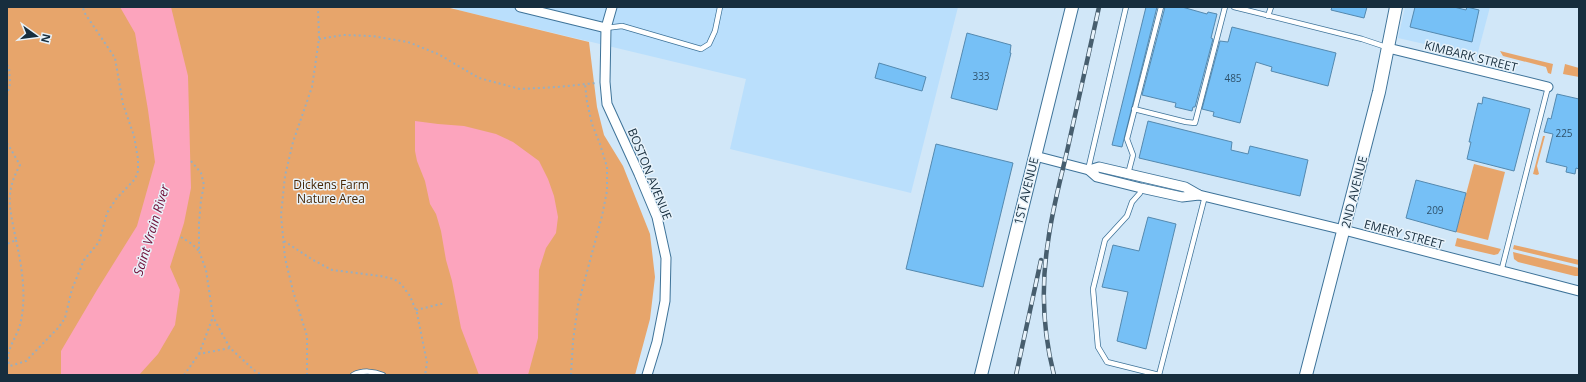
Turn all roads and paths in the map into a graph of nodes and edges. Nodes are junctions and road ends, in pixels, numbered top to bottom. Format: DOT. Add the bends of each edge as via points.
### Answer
graph roads {
  1 [pos="82,7"];
  2 [pos="318,7"];
  3 [pos="520,7"];
  4 [pos="612,7"];
  5 [pos="720,7"];
  6 [pos="1072,7"];
  7 [pos="1126,7"];
  8 [pos="1160,7"];
  9 [pos="1225,7"];
  10 [pos="1234,7"];
  11 [pos="1271,7"];
  12 [pos="1396,7"];
  13 [pos="1268,16"];
  14 [pos="606,28"];
  15 [pos="319,39"];
  16 [pos="1388,48"];
  17 [pos="7,65"];
  18 [pos="605,82"];
  19 [pos="585,84"];
  20 [pos="1548,87"];
  21 [pos="7,96"];
  22 [pos="1134,109"];
  23 [pos="7,143"];
  24 [pos="1035,156"];
  25 [pos="191,161"];
  26 [pos="1088,170"];
  27 [pos="1128,174"];
  28 [pos="1142,188"];
  29 [pos="1202,196"];
  30 [pos="1344,230"];
  31 [pos="181,236"];
  32 [pos="16,240"];
  33 [pos="284,241"];
  34 [pos="7,244"];
  35 [pos="199,251"];
  36 [pos="1501,272"];
  37 [pos="1579,291"];
  38 [pos="445,303"];
  39 [pos="416,310"];
  40 [pos="213,316"];
  41 [pos="230,348"];
  42 [pos="199,354"];
  43 [pos="184,375"];
  44 [pos="262,375"];
  45 [pos="307,375"];
  46 [pos="353,375"];
  47 [pos="383,375"];
  48 [pos="424,375"];
  49 [pos="571,375"];
  50 [pos="646,375"];
  51 [pos="981,375"];
  52 [pos="1159,375"];
  53 [pos="1306,375"];
  1 -- 32 [label="path" via="115,58 122,104 134,136 138,171 135,179 107,213 99,242 84,260 72,289 65,318 26,360 10,366 8,358 20,327 23,310 22,264"];
  2 -- 15 [label="path"];
  3 -- 14 [label="street"];
  4 -- 14 [label="street, BOSTON AVENUE"];
  5 -- 14 [label="lane" via="715,31 709,44 701,49 622,26"];
  6 -- 24 [label="street, 1ST AVENUE"];
  7 -- 26 [label="lane"];
  8 -- 22 [label="lane"];
  9 -- 22 [label="lane" via="1195,123"];
  10 -- 13 [label="lane"];
  11 -- 13 [label="lane"];
  12 -- 16 [label="street, 2ND AVENUE"];
  13 -- 16 [label="lane"];
  14 -- 18 [label="street, BOSTON AVENUE"];
  15 -- 19 [label="path" via="343,35 372,36 408,42 438,54 479,78 520,89"];
  15 -- 33 [label="path" via="312,87 293,142 285,176 281,215"];
  16 -- 20 [label="street, KIMBARK STREET"];
  16 -- 30 [label="street, 2ND AVENUE"];
  17 -- 21 [label="path" via="10,84"];
  18 -- 19 [label="path"];
  18 -- 50 [label="street, BOSTON AVENUE" via="607,104 657,217 666,258 665,301 657,342"];
  19 -- 49 [label="path" via="592,124 607,167 607,191 578,306"];
  20 -- 36 [label="lane"];
  22 -- 27 [label="lane" via="1127,139 1133,155"];
  23 -- 32 [label="path" via="20,165 13,178 9,199"];
  24 -- 26 [label="street, EMERY STREET"];
  24 -- 51 [label="street, 1ST AVENUE"];
  25 -- 35 [label="path" via="201,173 204,185"];
  26 -- 27 [label="street, EMERY STREET" via="1099,167"];
  26 -- 28 [label="street, EMERY STREET" via="1097,177"];
  27 -- 29 [label="street, EMERY STREET" via="1185,187"];
  28 -- 29 [label="street, EMERY STREET" via="1182,197"];
  28 -- 52 [label="lane" via="1132,202 1127,216 1105,240 1093,289 1097,339 1107,362"];
  29 -- 30 [label="street, EMERY STREET"];
  29 -- 52 [label="lane"];
  30 -- 36 [label="street, EMERY STREET"];
  30 -- 53 [label="street, 2ND AVENUE"];
  31 -- 35 [label="path"];
  32 -- 34 [label="path"];
  33 -- 39 [label="path" via="332,270 394,279 410,296"];
  33 -- 45 [label="path" via="285,258 307,336"];
  35 -- 40 [label="path" via="206,270"];
  36 -- 37 [label="street, EMERY STREET"];
  38 -- 39 [label="path"];
  39 -- 48 [label="path" via="427,363"];
  40 -- 41 [label="path"];
  40 -- 42 [label="path"];
  41 -- 42 [label="path"];
  41 -- 44 [label="path"];
  42 -- 43 [label="path"];
  46 -- 47 [label="lane" via="357,372 377,372"];
}
